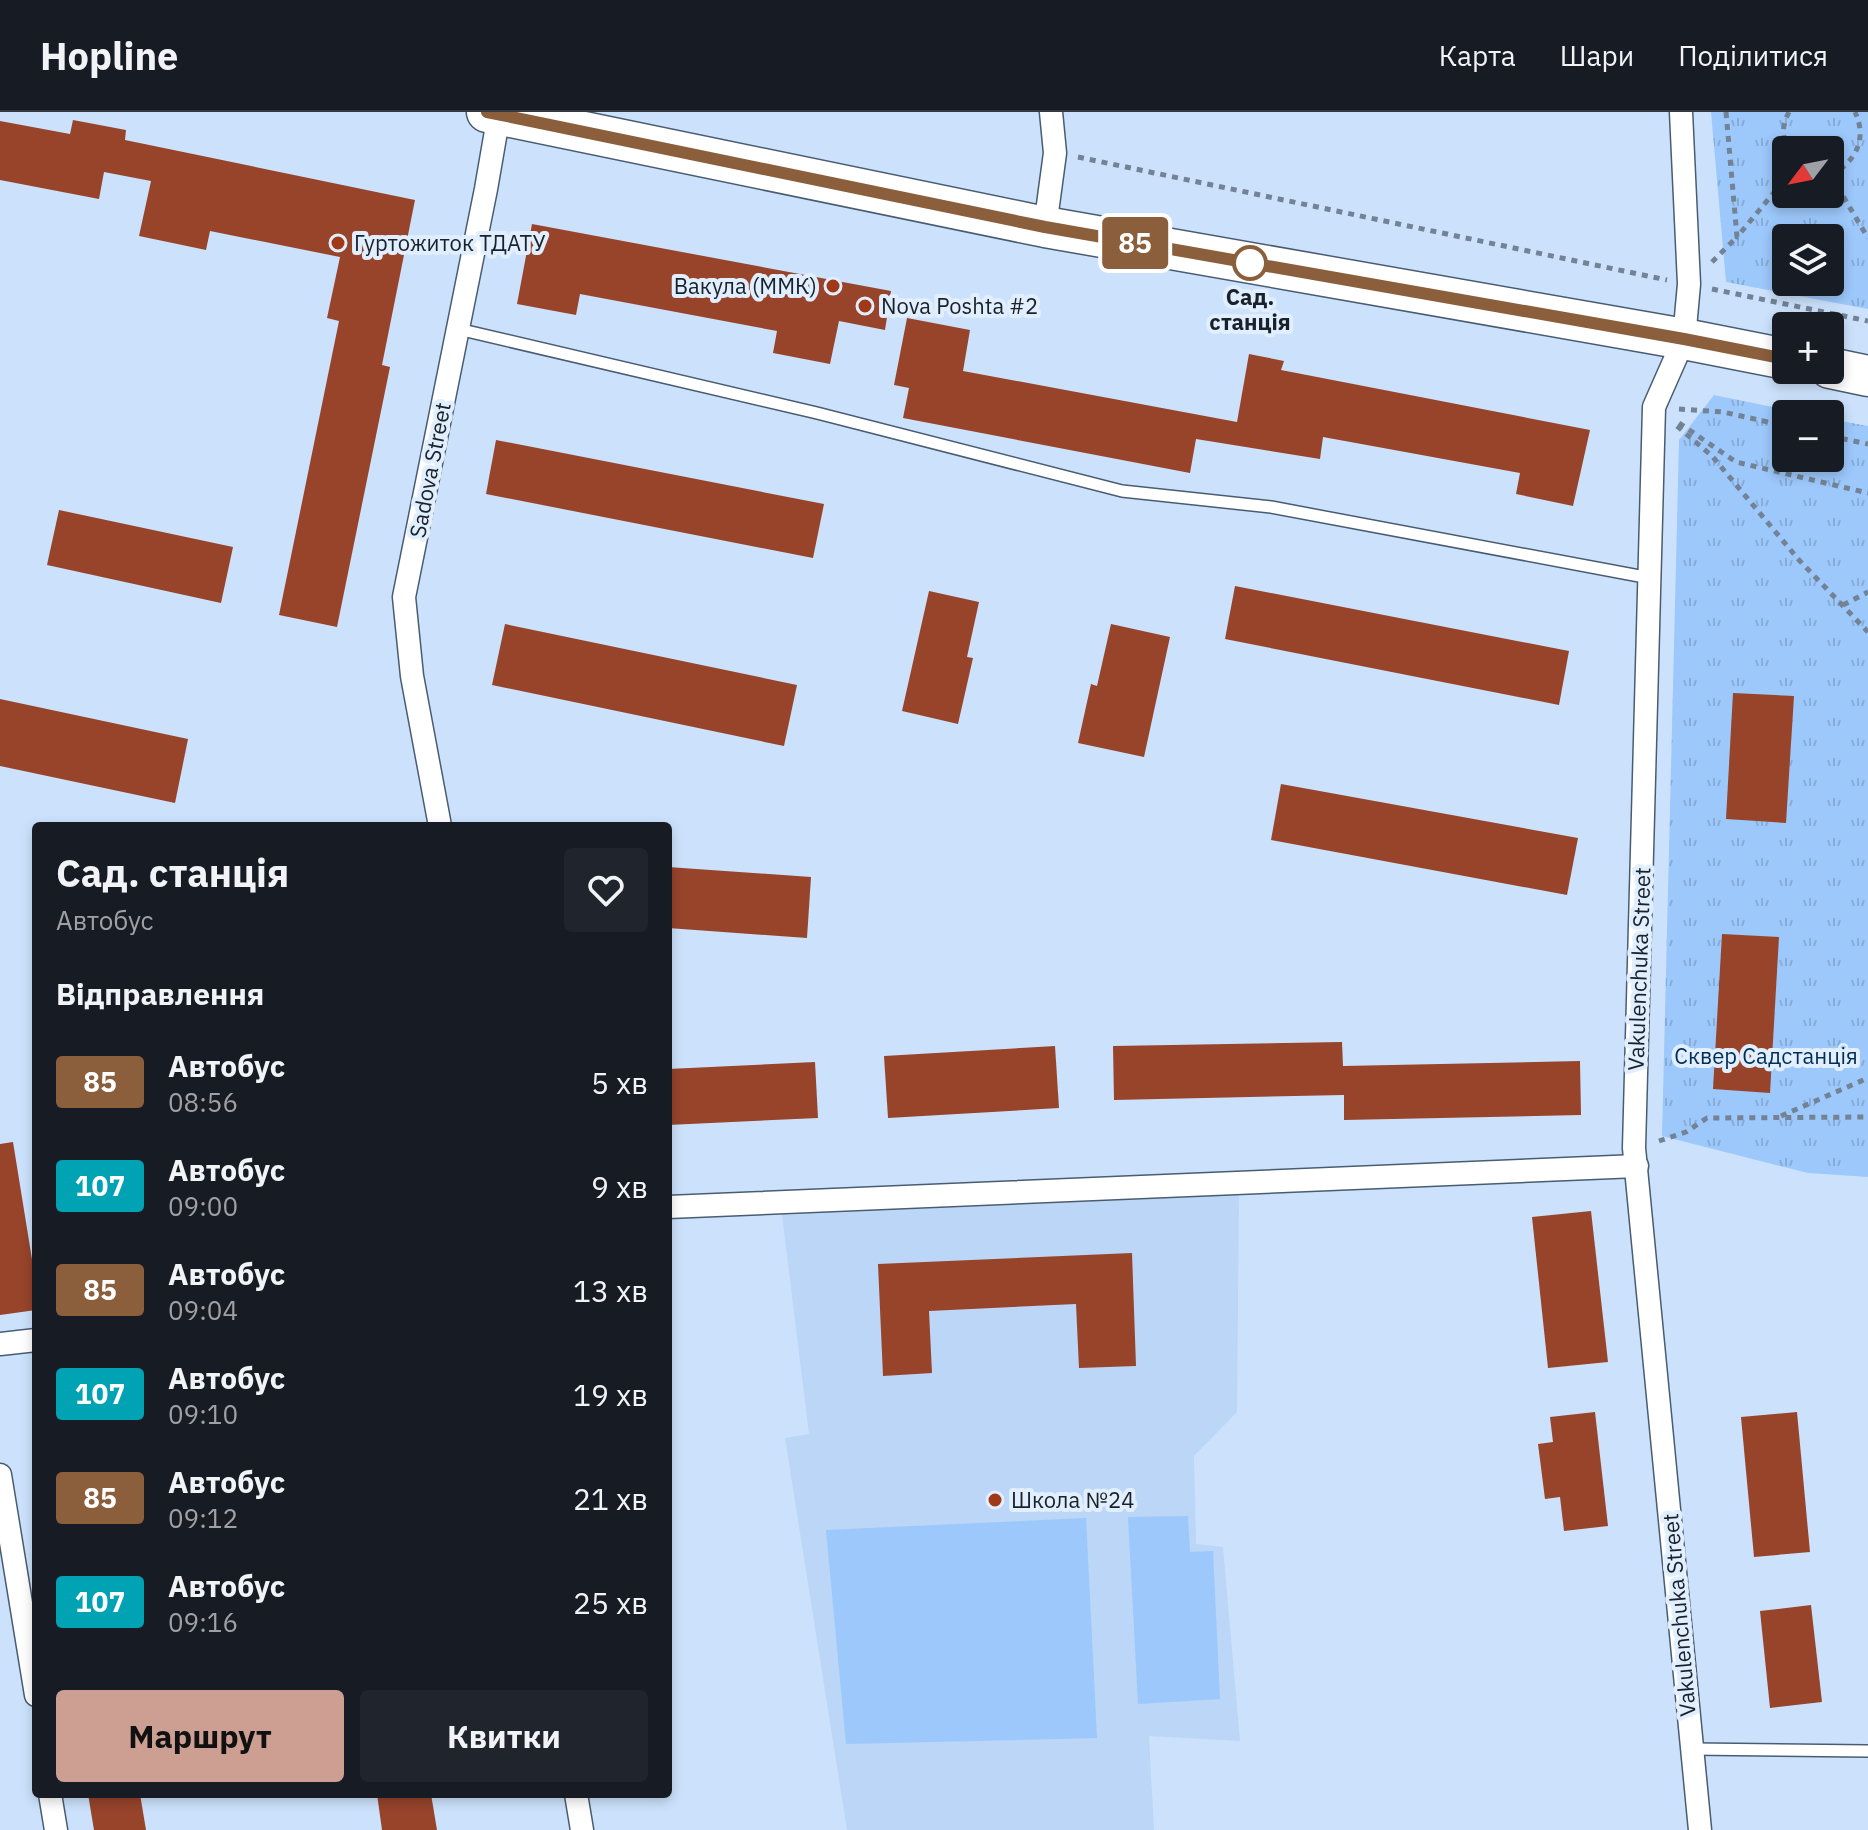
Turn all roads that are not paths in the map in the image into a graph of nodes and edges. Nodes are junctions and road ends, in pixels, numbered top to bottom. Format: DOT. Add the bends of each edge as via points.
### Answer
graph roads {
  1 [pos="1051,112"];
  2 [pos="1681,112"];
  3 [pos="493,113"];
  4 [pos="1045,227"];
  5 [pos="458,329"];
  6 [pos="1684,339"];
  7 [pos="1772,356"];
  8 [pos="1844,371"];
  9 [pos="1868,376"];
  10 [pos="1650,578"];
  11 [pos="439,822"];
  12 [pos="1635,1157"];
  13 [pos="672,1207"];
  14 [pos="32,1340"];
  15 [pos="0,1344"];
  16 [pos="0,1475"];
  17 [pos="32,1671"];
  18 [pos="1692,1749"];
  19 [pos="1868,1751"];
  20 [pos="51,1798"];
  21 [pos="577,1798"];
  22 [pos="56,1830"];
  23 [pos="582,1830"];
  24 [pos="1700,1830"];
  1 -- 4 [label="street" via="1055,153"];
  2 -- 6 [label="street, Vakulenchuka Street" via="1689,284"];
  3 -- 4 [label="highway"];
  3 -- 5 [label="street, Sadova Street" via="486,189"];
  4 -- 6 [label="highway"];
  5 -- 10 [label="lane" via="1122,491 1271,507"];
  5 -- 11 [label="street, Sadova Street" via="404,597 412,676"];
  6 -- 7 [label="highway"];
  6 -- 10 [label="street, Vakulenchuka Street" via="1654,407"];
  8 -- 9 [label="highway"];
  10 -- 12 [label="street, Vakulenchuka Street"];
  12 -- 13 [label="street"];
  12 -- 18 [label="street, Vakulenchuka Street"];
  14 -- 15 [label="street"];
  16 -- 17 [label="street"];
  18 -- 19 [label="lane"];
  18 -- 24 [label="street, Vakulenchuka Street"];
  20 -- 22 [label="street"];
  21 -- 23 [label="street"];
}
